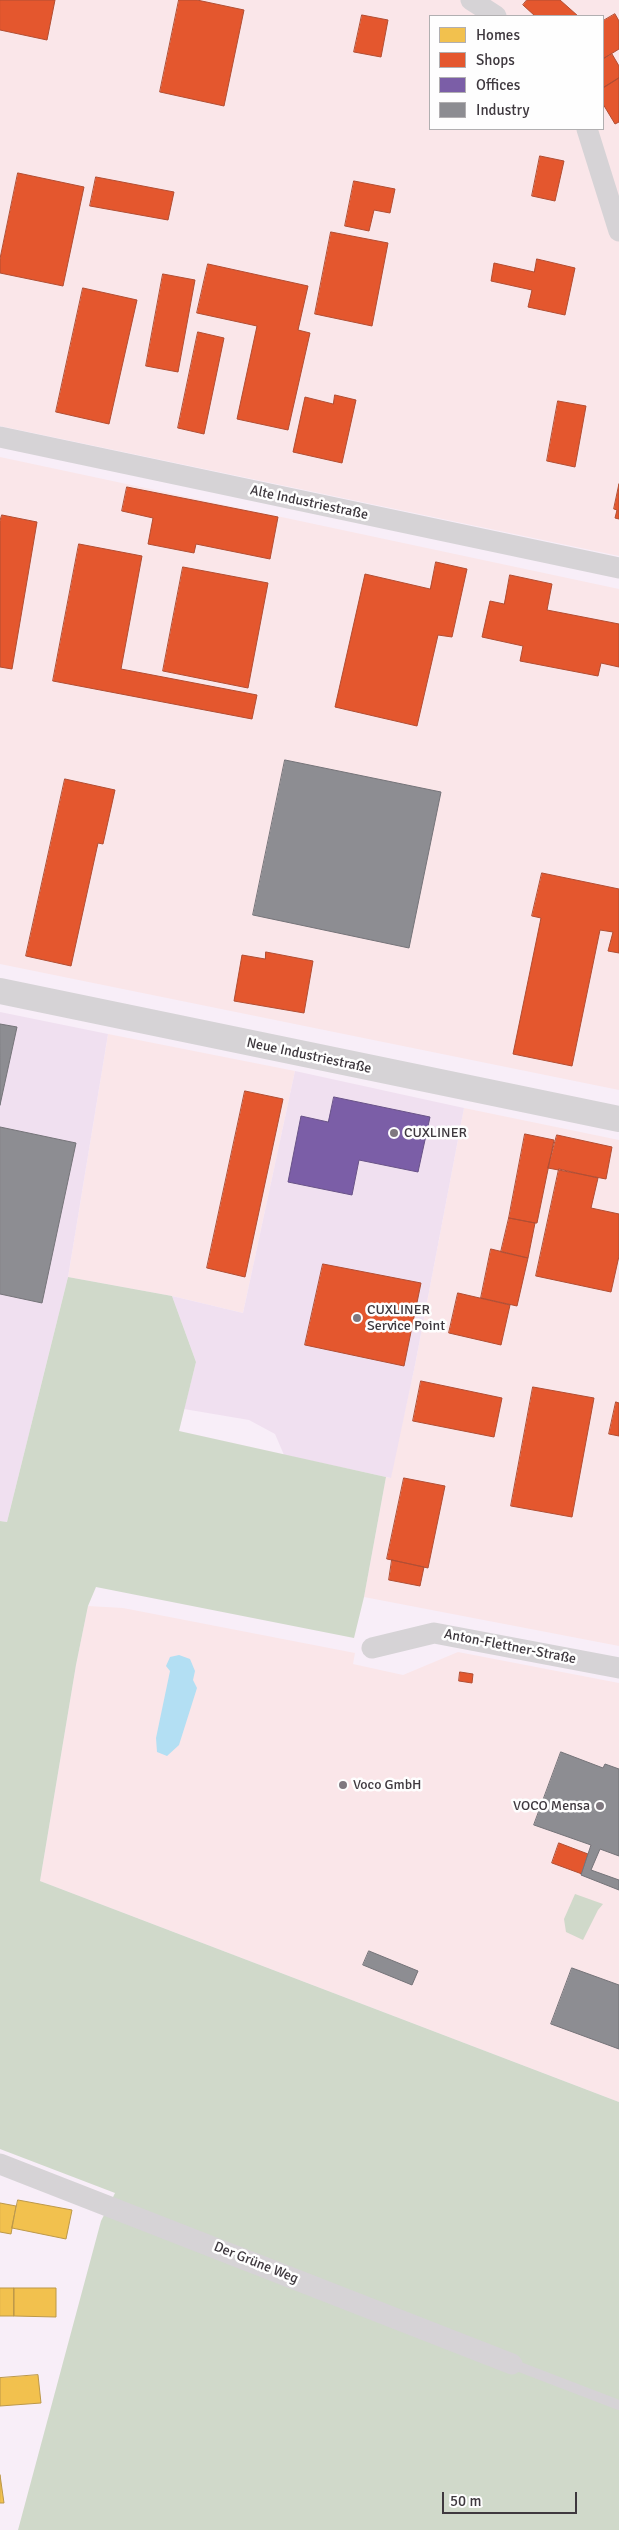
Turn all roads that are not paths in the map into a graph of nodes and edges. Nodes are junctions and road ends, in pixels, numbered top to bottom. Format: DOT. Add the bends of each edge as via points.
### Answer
graph roads {
  1 [pos="471,0"];
  2 [pos="494,15"];
  3 [pos="587,130"];
  4 [pos="619,231"];
  5 [pos="0,437"];
  6 [pos="619,568"];
  7 [pos="0,991"];
  8 [pos="619,1119"];
  9 [pos="372,1648"];
  10 [pos="619,1668"];
  11 [pos="0,2164"];
  12 [pos="512,2364"];
  13 [pos="619,2405"];
  1 -- 2 [label="street"];
  3 -- 4 [label="street"];
  5 -- 6 [label="street, Alte Industriestraße"];
  7 -- 8 [label="street, Neue Industriestraße"];
  9 -- 10 [label="street, Anton-Flettner-Straße" via="434,1633"];
  11 -- 12 [label="street, Der Grüne Weg"];
  12 -- 13 [label="lane"];
}
